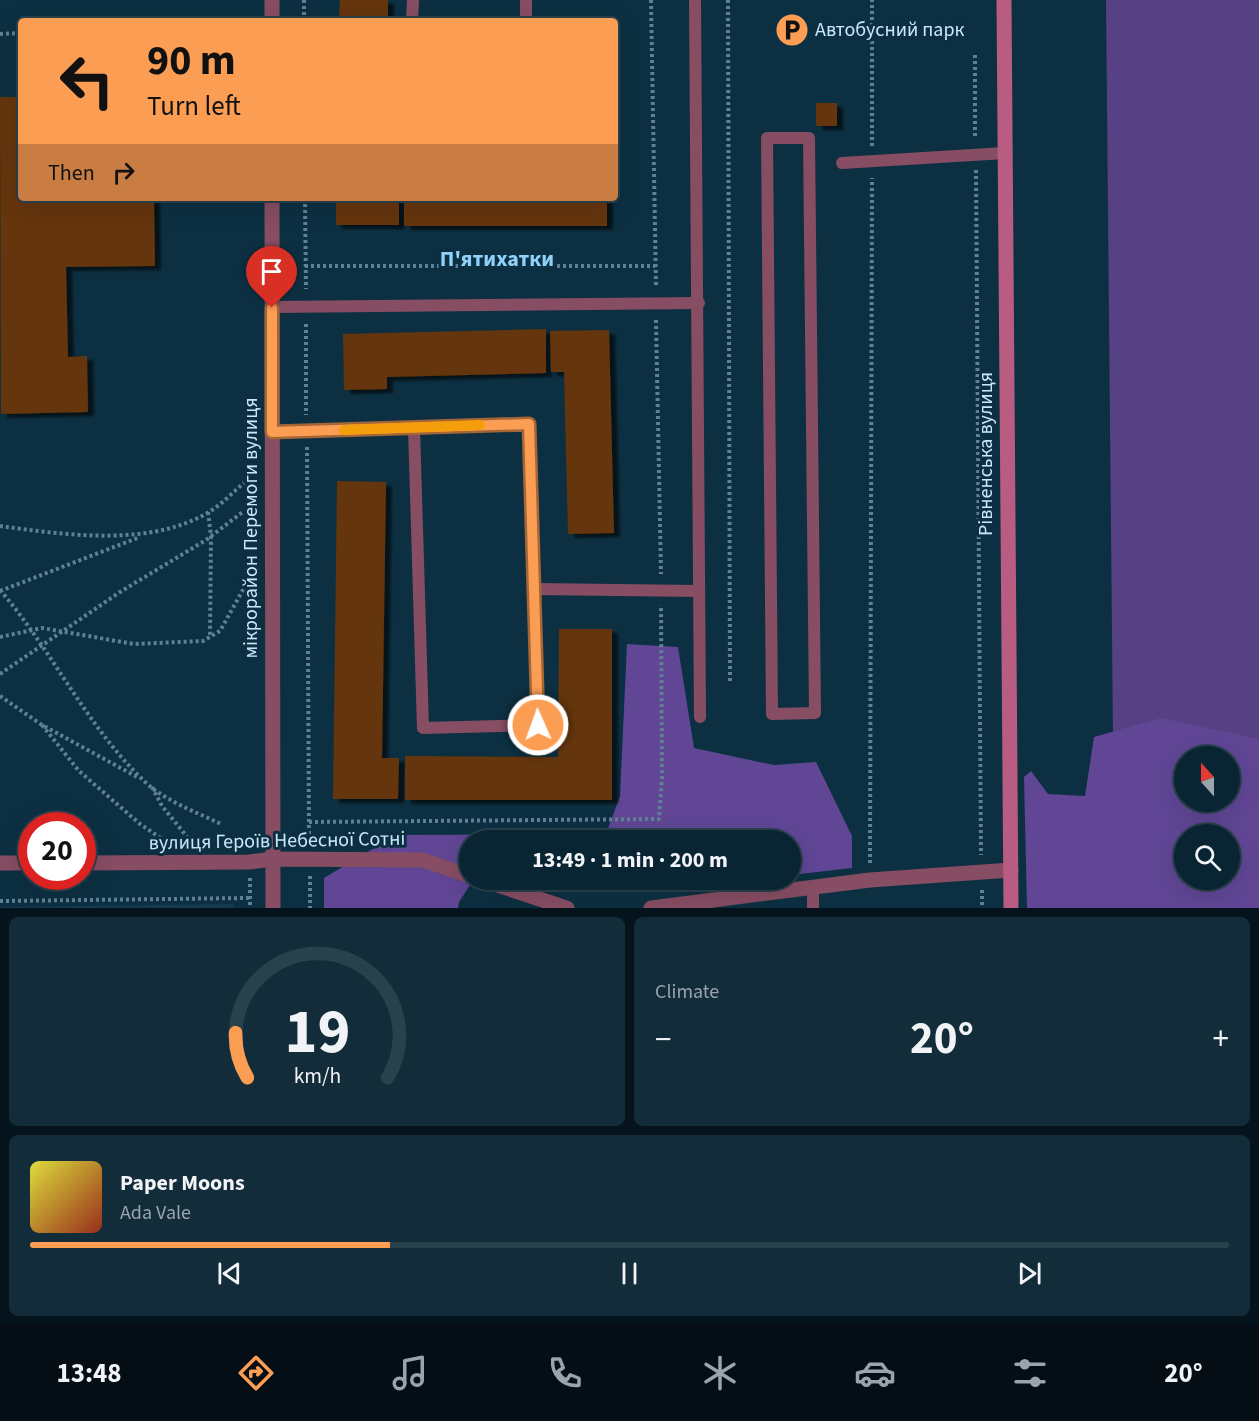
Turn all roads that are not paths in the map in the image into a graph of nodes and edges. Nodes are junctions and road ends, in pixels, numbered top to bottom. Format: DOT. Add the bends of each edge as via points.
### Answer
graph roads {
  1 [pos="272,0"];
  2 [pos="412,0"];
  3 [pos="526,0"];
  4 [pos="695,0"];
  5 [pos="1004,0"];
  6 [pos="272,18"];
  7 [pos="412,18"];
  8 [pos="526,18"];
  9 [pos="767,138"];
  10 [pos="1005,153"];
  11 [pos="842,163"];
  12 [pos="272,201"];
  13 [pos="699,303"];
  14 [pos="272,308"];
  15 [pos="414,428"];
  16 [pos="272,432"];
  17 [pos="534,589"];
  18 [pos="699,591"];
  19 [pos="700,717"];
  20 [pos="272,859"];
  21 [pos="0,863"];
  22 [pos="18,863"];
  23 [pos="96,863"];
  24 [pos="1011,870"];
  25 [pos="459,872"];
  26 [pos="813,887"];
  27 [pos="512,890"];
  28 [pos="273,908"];
  29 [pos="567,908"];
  30 [pos="651,908"];
  31 [pos="813,908"];
  32 [pos="1011,908"];
  1 -- 6 [label="street"];
  2 -- 7 [label="lane"];
  3 -- 8 [label="lane"];
  4 -- 13 [label="lane"];
  5 -- 10 [label="main road, Рівненська вулиця"];
  9 -- 9 [label="lane" via="809,138 815,713 772,714"];
  10 -- 11 [label="lane"];
  10 -- 24 [label="main road, Рівненська вулиця"];
  12 -- 14 [label="street, мікрорайон Перемоги вулиця"];
  13 -- 14 [label="lane"];
  13 -- 18 [label="lane"];
  14 -- 16 [label="street, мікрорайон Перемоги вулиця"];
  15 -- 16 [label="lane"];
  15 -- 17 [label="lane" via="529,424"];
  15 -- 17 [label="lane" via="423,728 538,725"];
  16 -- 20 [label="street, мікрорайон Перемоги вулиця"];
  17 -- 18 [label="lane"];
  18 -- 19 [label="lane"];
  20 -- 23 [label="street, вулиця Героїв Небесної Сотні"];
  20 -- 25 [label="street, вулиця Героїв Небесної Сотні" via="423,860"];
  20 -- 28 [label="street, мікрорайон Перемоги вулиця"];
  21 -- 22 [label="street"];
  24 -- 26 [label="street"];
  24 -- 32 [label="main road, Рівненська вулиця"];
  26 -- 30 [label="street"];
  26 -- 31 [label="lane"];
  27 -- 29 [label="street"];
}
